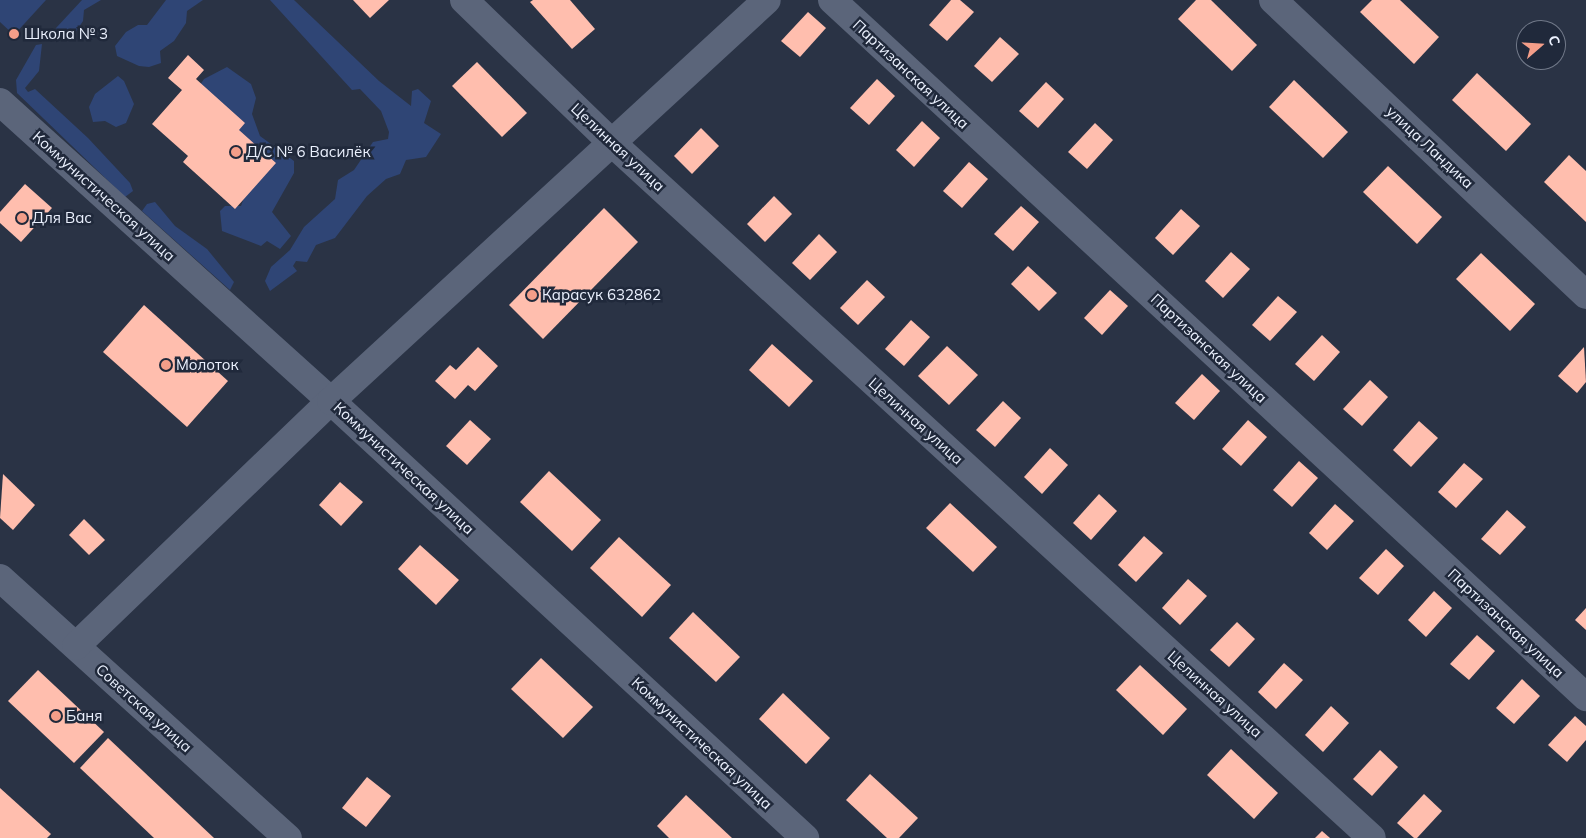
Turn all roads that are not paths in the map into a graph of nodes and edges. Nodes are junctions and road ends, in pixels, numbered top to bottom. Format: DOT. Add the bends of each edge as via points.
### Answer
graph roads {
  1 [pos="464,0"];
  2 [pos="767,0"];
  3 [pos="832,0"];
  4 [pos="1273,0"];
  5 [pos="0,102"];
  6 [pos="611,142"];
  7 [pos="1586,295"];
  8 [pos="331,401"];
  9 [pos="0,578"];
  10 [pos="76,646"];
  11 [pos="1586,697"];
  12 [pos="288,838"];
  13 [pos="805,838"];
  14 [pos="1372,838"];
  1 -- 6 [label="street, Целинная улица"];
  2 -- 6 [label="street"];
  3 -- 11 [label="street, Партизанская улица"];
  4 -- 7 [label="street, улица Ландика"];
  5 -- 8 [label="street, Коммунистическая улица"];
  6 -- 8 [label="street"];
  6 -- 14 [label="street, Целинная улица"];
  8 -- 10 [label="street"];
  8 -- 13 [label="street, Коммунистическая улица"];
  9 -- 10 [label="street, Советская улица"];
  10 -- 12 [label="street, Советская улица"];
}
